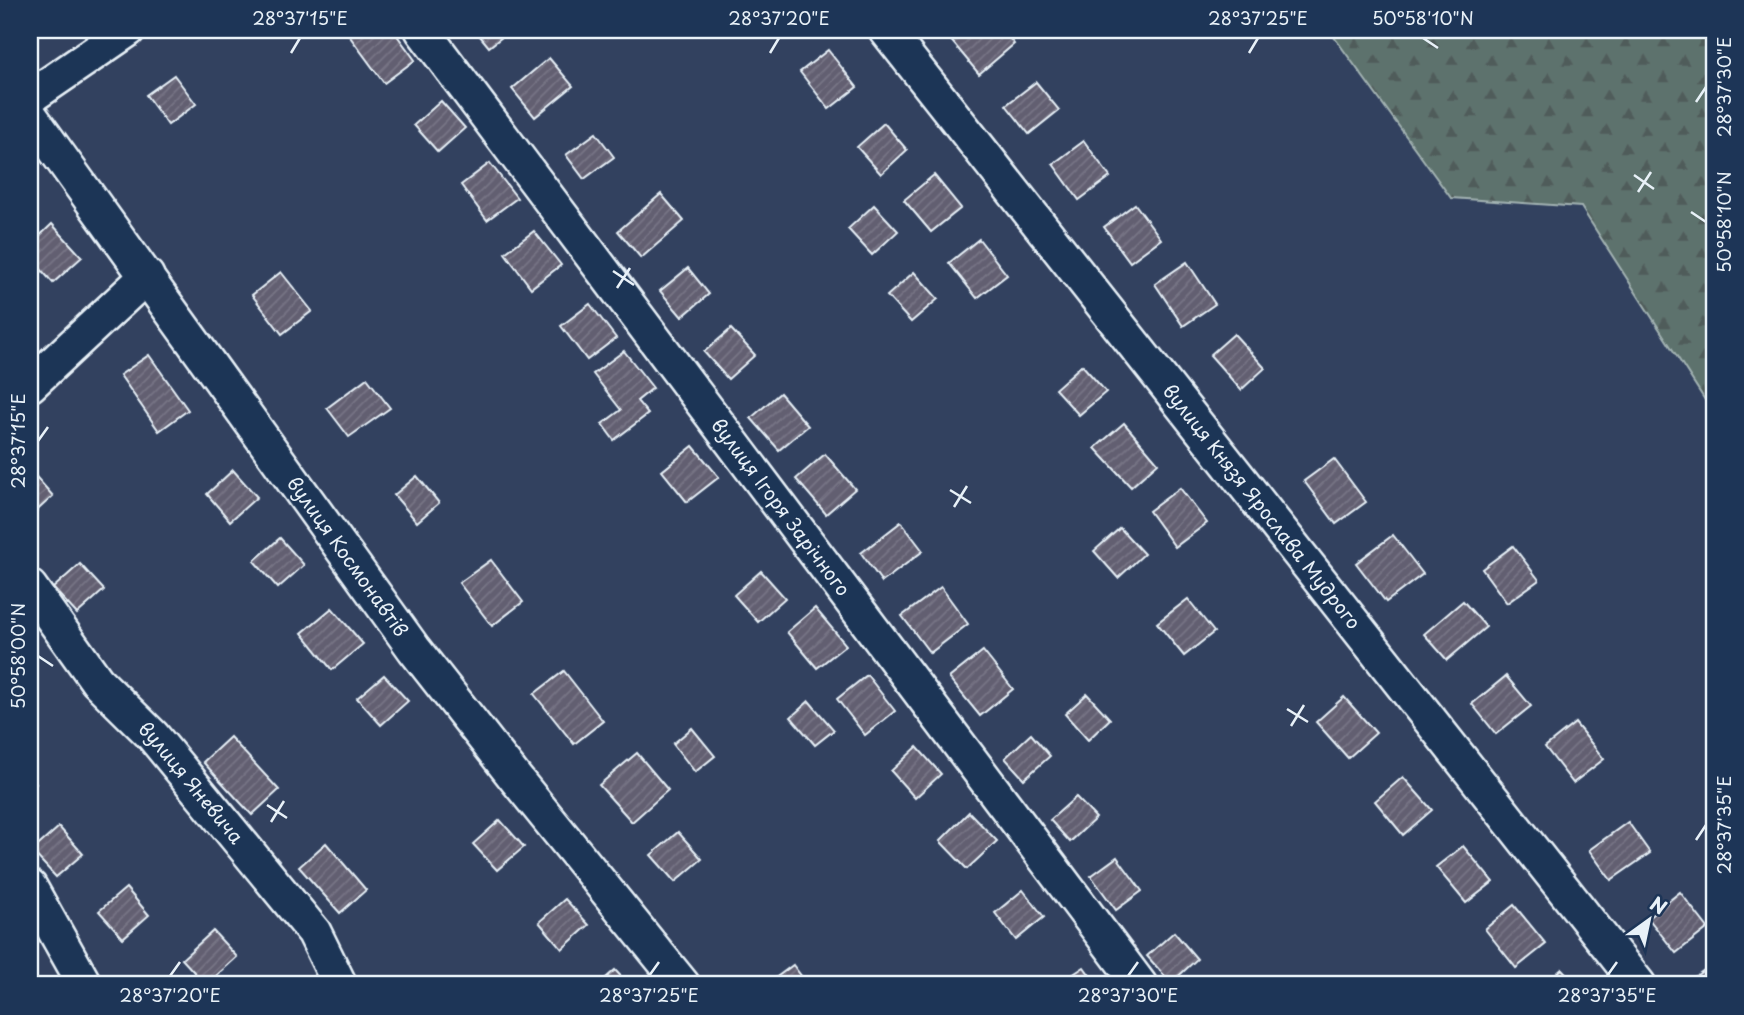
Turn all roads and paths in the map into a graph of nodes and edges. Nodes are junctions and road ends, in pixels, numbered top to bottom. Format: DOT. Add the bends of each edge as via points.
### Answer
graph roads {
  1 [pos="128,30"];
  2 [pos="422,30"];
  3 [pos="886,30"];
  4 [pos="30,97"];
  5 [pos="30,115"];
  6 [pos="147,276"];
  7 [pos="30,385"];
  8 [pos="30,587"];
  9 [pos="30,887"];
  10 [pos="85,985"];
  11 [pos="340,985"];
  12 [pos="683,985"];
  13 [pos="1140,985"];
  14 [pos="1639,985"];
  1 -- 4 [label="street"];
  2 -- 13 [label="street, вулиця Ігоря Зарічного"];
  3 -- 14 [label="street, вулиця Князя Ярослава Мудрого"];
  5 -- 6 [label="street, вулиця Космонавтів"];
  6 -- 7 [label="street"];
  6 -- 12 [label="street, вулиця Космонавтів" via="414,649"];
  8 -- 11 [label="street, вулиця Яневича" via="97,681 153,736 314,932"];
  9 -- 10 [label="street"];
}
